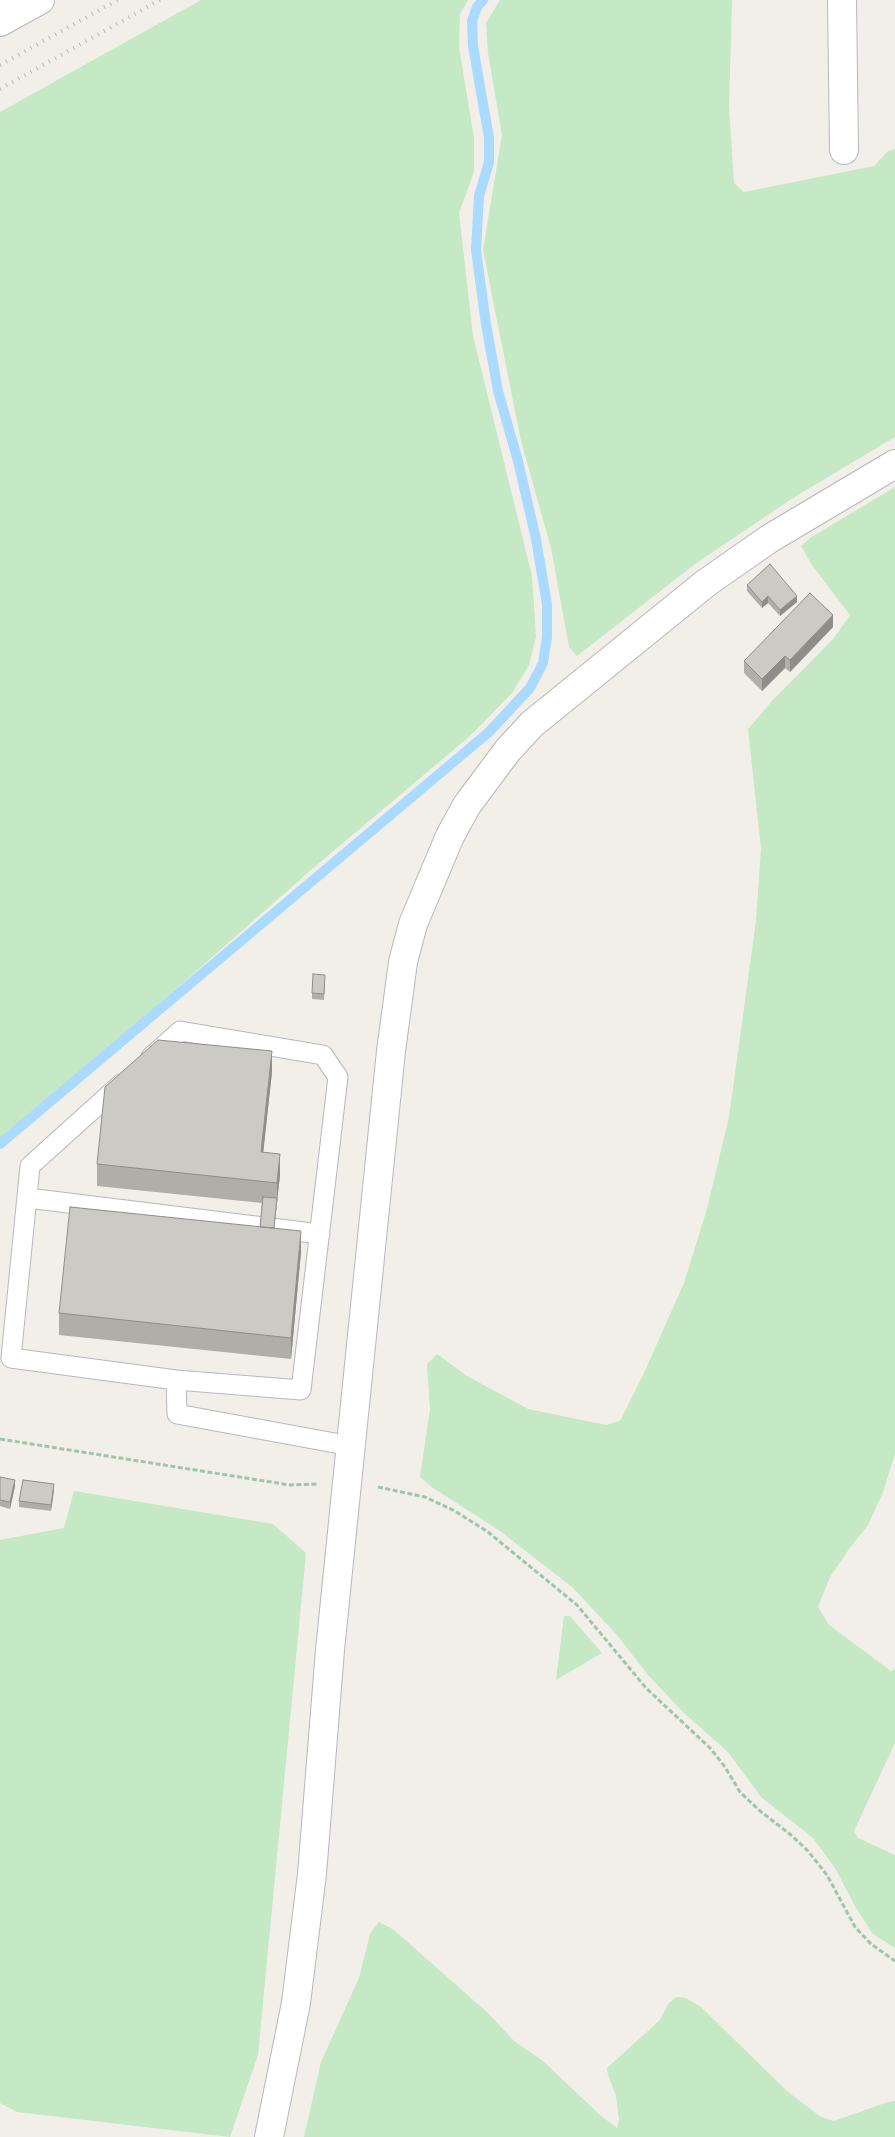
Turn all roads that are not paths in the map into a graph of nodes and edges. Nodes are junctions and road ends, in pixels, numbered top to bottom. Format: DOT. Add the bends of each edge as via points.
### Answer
graph roads {
  1 [pos="40,0"];
  2 [pos="842,0"];
  3 [pos="3,13"];
  4 [pos="844,150"];
  5 [pos="895,464"];
  6 [pos="28,1198"];
  7 [pos="320,1234"];
  8 [pos="176,1380"];
  9 [pos="351,1446"];
  10 [pos="269,2137"];
  1 -- 3 [label="street"];
  2 -- 4 [label="street"];
  5 -- 9 [label="street" via="769,539 706,583 554,704 526,730 467,805 450,836 413,924 403,962"];
  6 -- 7 [label="lane"];
  6 -- 7 [label="lane" via="30,1166 180,1031 323,1055 338,1078"];
  6 -- 8 [label="lane" via="11,1358"];
  7 -- 8 [label="lane" via="301,1390"];
  8 -- 9 [label="lane" via="177,1414"];
  9 -- 10 [label="street" via="312,1874 296,2003"];
}
